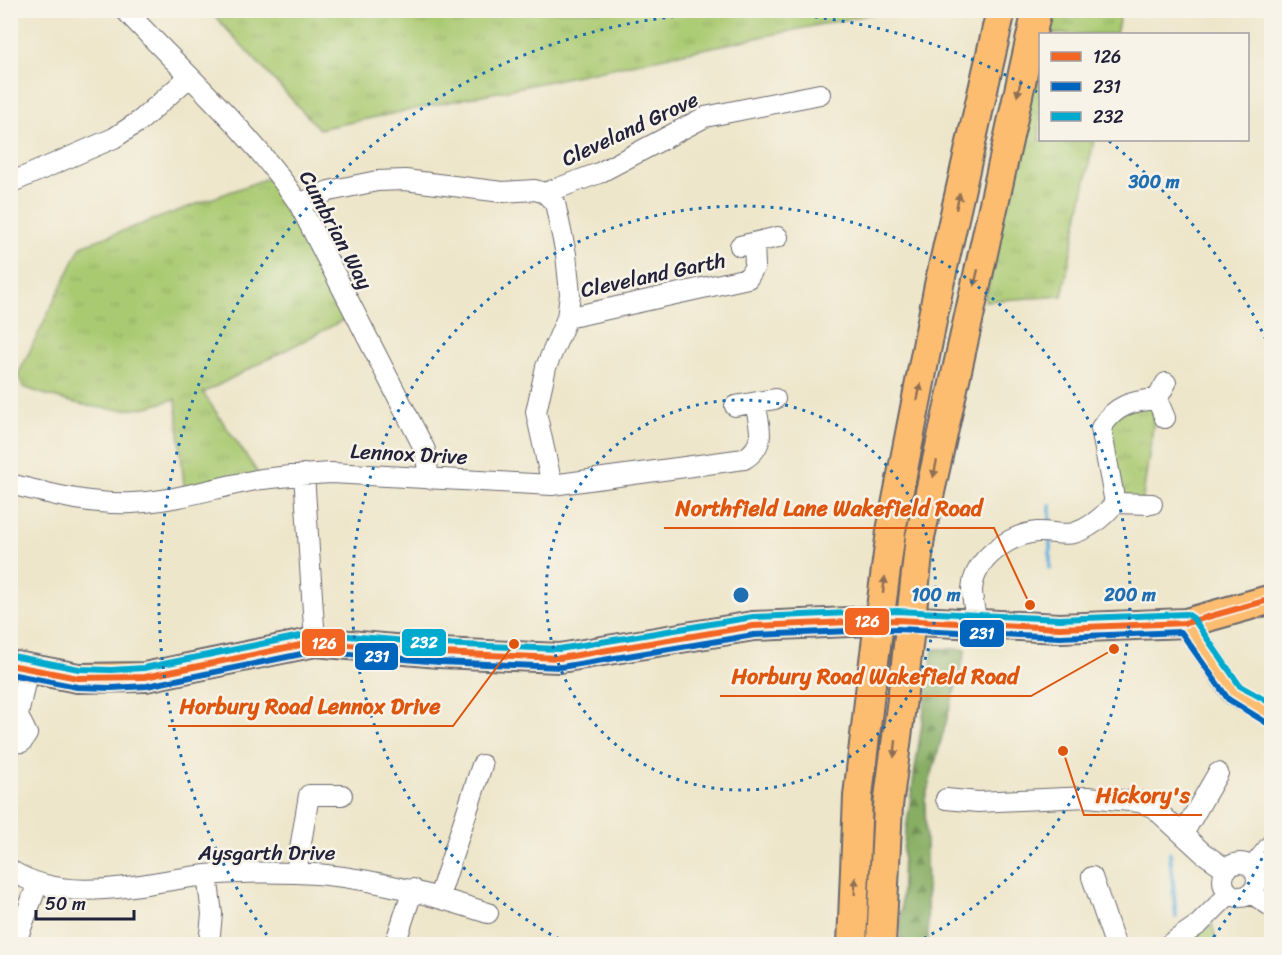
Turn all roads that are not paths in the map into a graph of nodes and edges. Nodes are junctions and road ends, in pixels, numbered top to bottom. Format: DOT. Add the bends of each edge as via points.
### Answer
graph roads {
  1 [pos="125,10"];
  2 [pos="1001,10"];
  3 [pos="1037,10"];
  4 [pos="188,78"];
  5 [pos="812,100"];
  6 [pos="10,183"];
  7 [pos="545,193"];
  8 [pos="299,204"];
  9 [pos="778,237"];
  10 [pos="567,318"];
  11 [pos="775,399"];
  12 [pos="755,404"];
  13 [pos="735,406"];
  14 [pos="1165,418"];
  15 [pos="304,474"];
  16 [pos="429,479"];
  17 [pos="10,484"];
  18 [pos="552,485"];
  19 [pos="1114,503"];
  20 [pos="1152,504"];
  21 [pos="1272,599"];
  22 [pos="976,622"];
  23 [pos="1186,623"];
  24 [pos="315,642"];
  25 [pos="19,666"];
  26 [pos="1272,715"];
  27 [pos="14,721"];
  28 [pos="10,743"];
  29 [pos="1218,773"];
  30 [pos="472,775"];
  31 [pos="342,795"];
  32 [pos="946,799"];
  33 [pos="1183,834"];
  34 [pos="1272,843"];
  35 [pos="1252,868"];
  36 [pos="1226,869"];
  37 [pos="10,870"];
  38 [pos="296,873"];
  39 [pos="207,875"];
  40 [pos="1092,877"];
  41 [pos="38,883"];
  42 [pos="413,890"];
  43 [pos="1251,893"];
  44 [pos="1229,894"];
  45 [pos="439,897"];
  46 [pos="1272,907"];
  47 [pos="488,913"];
  48 [pos="15,945"];
  49 [pos="209,945"];
  50 [pos="395,945"];
  51 [pos="852,945"];
  52 [pos="881,945"];
  53 [pos="1115,945"];
  54 [pos="1170,945"];
  1 -- 4 [label="street, Cumbrian Way"];
  51 -- 2 [label="highway, one-way, bridge" via="858,796 891,531 939,285"];
  3 -- 52 [label="highway, one-way, bridge" via="920,537 888,806"];
  4 -- 6 [label="street" via="141,120 114,138"];
  4 -- 8 [label="street, Cumbrian Way" via="255,146"];
  5 -- 7 [label="street, Cleveland Grove" via="705,117 599,173"];
  7 -- 8 [label="street, Cleveland Grove" via="377,181 329,191"];
  7 -- 10 [label="street" via="555,204 566,254 570,294"];
  8 -- 16 [label="street, Cumbrian Way" via="425,450"];
  9 -- 10 [label="street, Cleveland Garth" via="747,244 755,266 748,278"];
  10 -- 18 [label="street" via="546,367 536,412"];
  11 -- 12 [label="street"];
  12 -- 13 [label="street"];
  12 -- 18 [label="street, Lennox Drive" via="762,436 758,447 744,459"];
  14 -- 19 [label="street" via="1162,391 1117,408 1101,428"];
  15 -- 16 [label="street, Lennox Drive"];
  15 -- 17 [label="street, Lennox Drive" via="130,503 62,496"];
  15 -- 24 [label="street"];
  16 -- 18 [label="street, Lennox Drive"];
  19 -- 20 [label="street"];
  19 -- 22 [label="street" via="1091,525 1073,533 1022,534 1006,542 979,571 972,589"];
  21 -- 23 [label="highway"];
  22 -- 23 [label="highway" via="1060,628"];
  22 -- 24 [label="highway" via="897,620 753,626 560,658"];
  23 -- 26 [label="main road" via="1234,693"];
  24 -- 25 [label="highway" via="145,677 78,678"];
  25 -- 27 [label="street"];
  27 -- 28 [label="street" via="25,725 27,734 22,742"];
  29 -- 33 [label="street"];
  30 -- 45 [label="street"];
  31 -- 38 [label="street" via="309,795"];
  32 -- 33 [label="street" via="1126,799 1154,808"];
  33 -- 36 [label="street"];
  34 -- 35 [label="street"];
  35 -- 36 [label="street" via="1241,863"];
  35 -- 43 [label="street" via="1257,878"];
  36 -- 44 [label="street" via="1223,885"];
  37 -- 41 [label="street, Aysgarth Drive"];
  38 -- 39 [label="street, Aysgarth Drive"];
  38 -- 42 [label="street, Aysgarth Drive" via="342,876"];
  39 -- 41 [label="street, Aysgarth Drive" via="74,889"];
  39 -- 49 [label="street" via="212,914"];
  40 -- 53 [label="street"];
  41 -- 48 [label="street"];
  42 -- 45 [label="street, Aysgarth Drive"];
  42 -- 50 [label="street"];
  43 -- 44 [label="street" via="1240,897"];
  43 -- 46 [label="street"];
  44 -- 54 [label="street"];
  45 -- 47 [label="street, Aysgarth Drive"];
}
